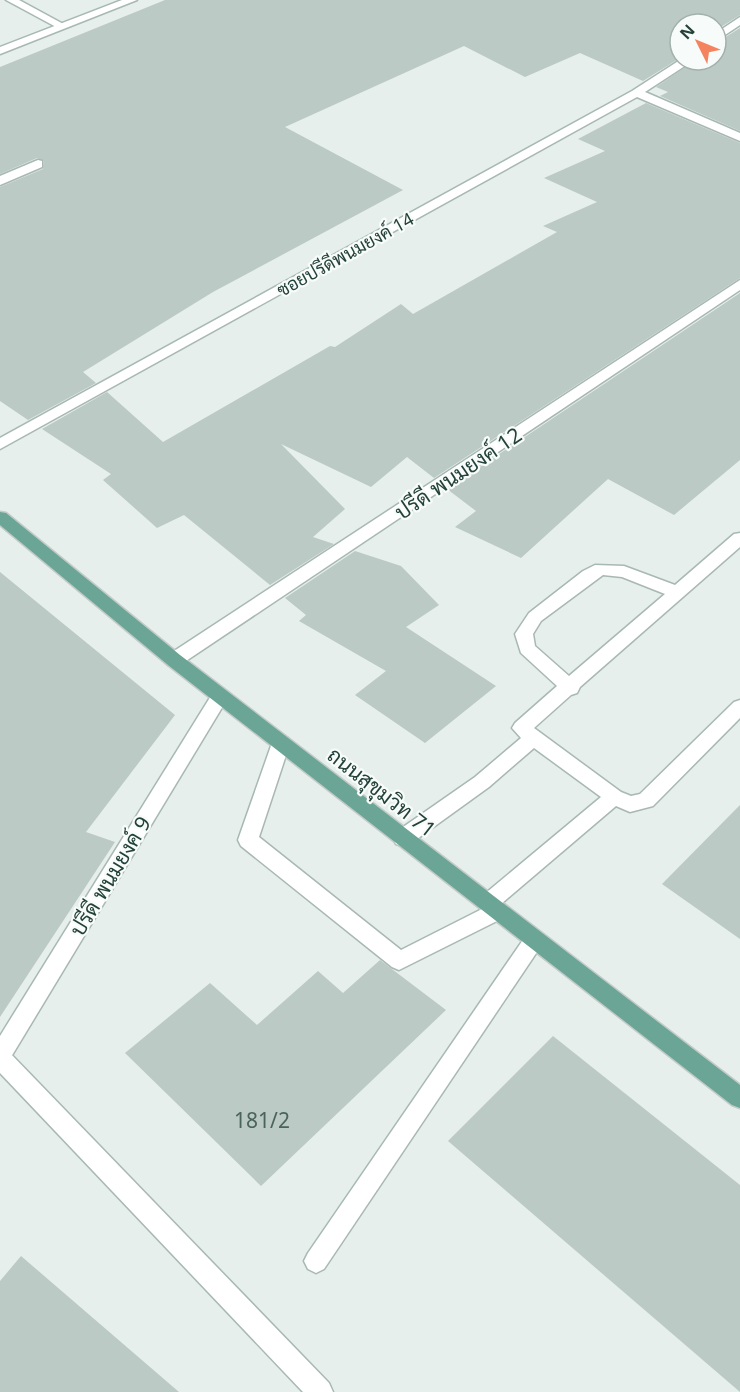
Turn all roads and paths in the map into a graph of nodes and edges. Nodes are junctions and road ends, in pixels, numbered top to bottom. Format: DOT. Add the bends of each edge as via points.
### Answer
graph roads {
  1 [pos="11,0"];
  2 [pos="132,0"];
  3 [pos="62,26"];
  4 [pos="0,51"];
  5 [pos="669,72"];
  6 [pos="636,93"];
  7 [pos="740,137"];
  8 [pos="38,164"];
  9 [pos="0,181"];
  10 [pos="740,284"];
  11 [pos="0,444"];
  12 [pos="0,517"];
  13 [pos="740,538"];
  14 [pos="676,592"];
  15 [pos="174,660"];
  16 [pos="571,688"];
  17 [pos="220,696"];
  18 [pos="740,706"];
  19 [pos="533,738"];
  20 [pos="280,743"];
  21 [pos="614,798"];
  22 [pos="403,838"];
  23 [pos="493,907"];
  24 [pos="534,940"];
  25 [pos="0,1057"];
  26 [pos="740,1098"];
  27 [pos="316,1261"];
  28 [pos="320,1392"];
  1 -- 3 [label="street"];
  2 -- 3 [label="street"];
  3 -- 4 [label="street"];
  5 -- 6 [label="street, ซอยปรีดีพนมยงค์ 14"];
  6 -- 7 [label="street"];
  6 -- 11 [label="street, ซอยปรีดีพนมยงค์ 14"];
  8 -- 9 [label="street"];
  10 -- 15 [label="street, ปรีดี พนมยงค์ 12"];
  12 -- 15 [label="main road, ถนนสุขุมวิท 71"];
  13 -- 14 [label="street"];
  14 -- 16 [label="street"];
  14 -- 16 [label="street" via="624,572 601,569 535,617 524,634 527,649"];
  15 -- 17 [label="main road, ถนนสุขุมวิท 71"];
  16 -- 19 [label="street" via="521,728"];
  17 -- 20 [label="main road, ถนนสุขุมวิท 71"];
  17 -- 25 [label="street, ปรีดี พนมยงค์ 9"];
  18 -- 21 [label="street" via="646,801 630,804"];
  19 -- 21 [label="street"];
  19 -- 22 [label="street" via="482,782"];
  20 -- 22 [label="main road, ถนนสุขุมวิท 71"];
  20 -- 23 [label="street" via="248,840 399,961"];
  21 -- 23 [label="street"];
  22 -- 23 [label="main road, ถนนสุขุมวิท 71"];
  23 -- 24 [label="main road, ถนนสุขุมวิท 71"];
  24 -- 26 [label="main road, ถนนสุขุมวิท 71"];
  24 -- 27 [label="street"];
  25 -- 28 [label="street"];
}
